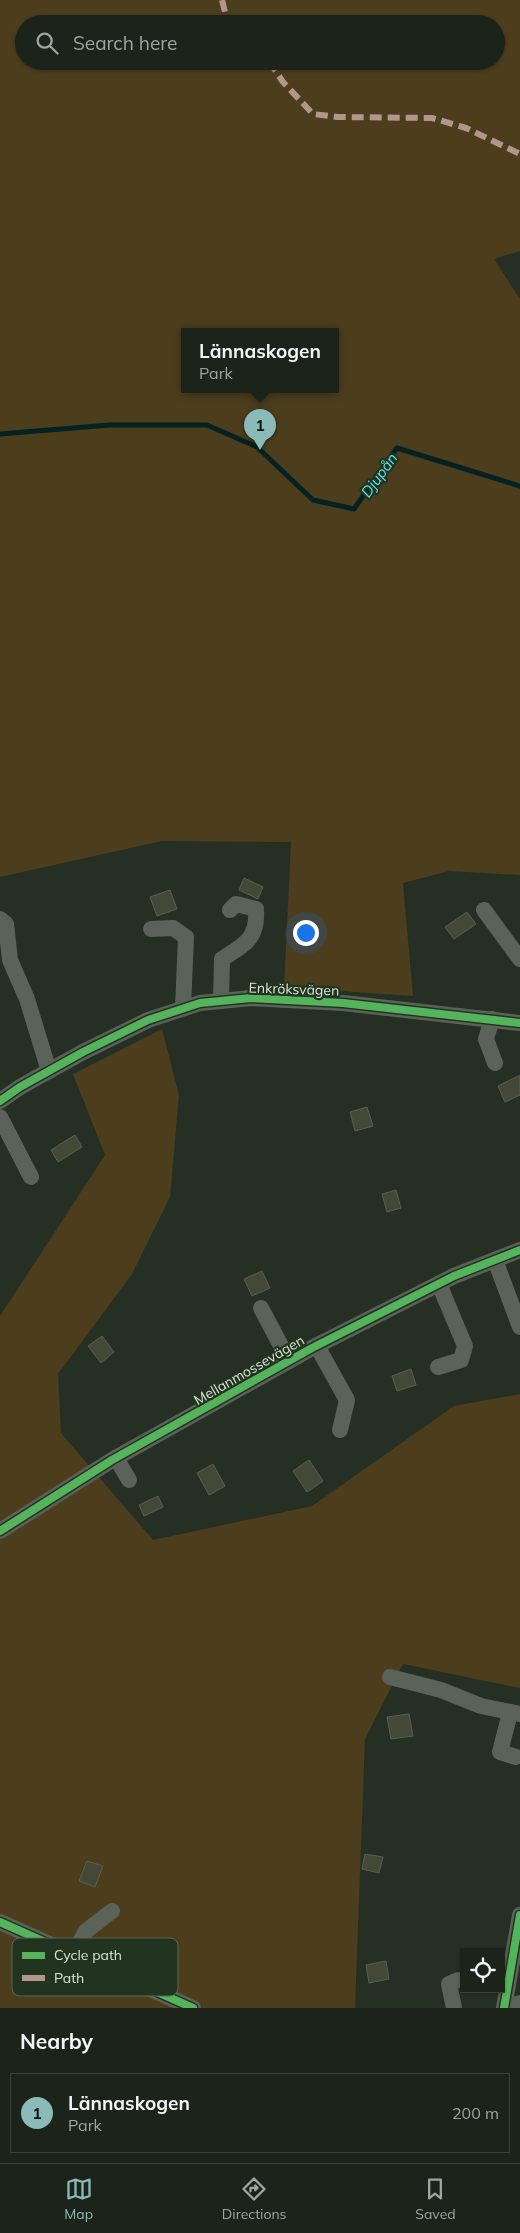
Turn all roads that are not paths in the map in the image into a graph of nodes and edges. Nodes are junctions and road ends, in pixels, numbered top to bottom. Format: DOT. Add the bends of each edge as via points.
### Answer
graph roads {
  1 [pos="230,910"];
  2 [pos="484,910"];
  3 [pos="0,919"];
  4 [pos="152,929"];
  5 [pos="520,959"];
  6 [pos="221,1001"];
  7 [pos="183,1008"];
  8 [pos="492,1019"];
  9 [pos="520,1023"];
  10 [pos="494,1063"];
  11 [pos="49,1071"];
  12 [pos="0,1101"];
  13 [pos="0,1117"];
  14 [pos="31,1177"];
  15 [pos="520,1250"];
  16 [pos="495,1260"];
  17 [pos="439,1284"];
  18 [pos="261,1308"];
  19 [pos="520,1327"];
  20 [pos="317,1346"];
  21 [pos="289,1361"];
  22 [pos="438,1367"];
  23 [pos="340,1430"];
  24 [pos="116,1458"];
  25 [pos="130,1480"];
  26 [pos="0,1531"];
  27 [pos="390,1677"];
  28 [pos="515,1714"];
  29 [pos="516,1757"];
  30 [pos="112,1911"];
  31 [pos="520,1915"];
  32 [pos="0,1922"];
  33 [pos="35,1938"];
  34 [pos="82,1938"];
  35 [pos="458,1980"];
  36 [pos="167,1996"];
  37 [pos="520,2003"];
  38 [pos="194,2008"];
  39 [pos="454,2008"];
  40 [pos="504,2008"];
  41 [pos="508,2008"];
  1 -- 6 [label="street" via="236,904 248,906 256,909 257,920 250,940 222,958"];
  2 -- 5 [label="street"];
  3 -- 11 [label="street" via="6,924 10,960 27,999"];
  4 -- 7 [label="street" via="172,928 186,937"];
  6 -- 7 [label="street, Enkröksvägen"];
  6 -- 8 [label="street, Enkröksvägen" via="250,998 343,1003"];
  7 -- 11 [label="street, Enkröksvägen" via="148,1020"];
  8 -- 9 [label="street, Enkröksvägen"];
  8 -- 10 [label="street" via="486,1039"];
  11 -- 12 [label="street, Enkröksvägen"];
  13 -- 14 [label="street"];
  15 -- 16 [label="street, Mellanmossevägen"];
  16 -- 17 [label="street, Mellanmossevägen"];
  16 -- 19 [label="street"];
  17 -- 20 [label="street, Mellanmossevägen"];
  17 -- 22 [label="street" via="465,1346 461,1360"];
  18 -- 21 [label="street"];
  20 -- 21 [label="street, Mellanmossevägen"];
  20 -- 23 [label="street" via="347,1400"];
  21 -- 24 [label="street, Mellanmossevägen"];
  24 -- 25 [label="street"];
  24 -- 26 [label="street, Mellanmossevägen"];
  27 -- 28 [label="street"];
  28 -- 29 [label="street" via="500,1752"];
  30 -- 34 [label="street" via="86,1931"];
  31 -- 40 [label="street"];
  32 -- 33 [label="street"];
  35 -- 39 [label="street" via="449,1984"];
  36 -- 38 [label="street"];
  37 -- 41 [label="street"];
}
